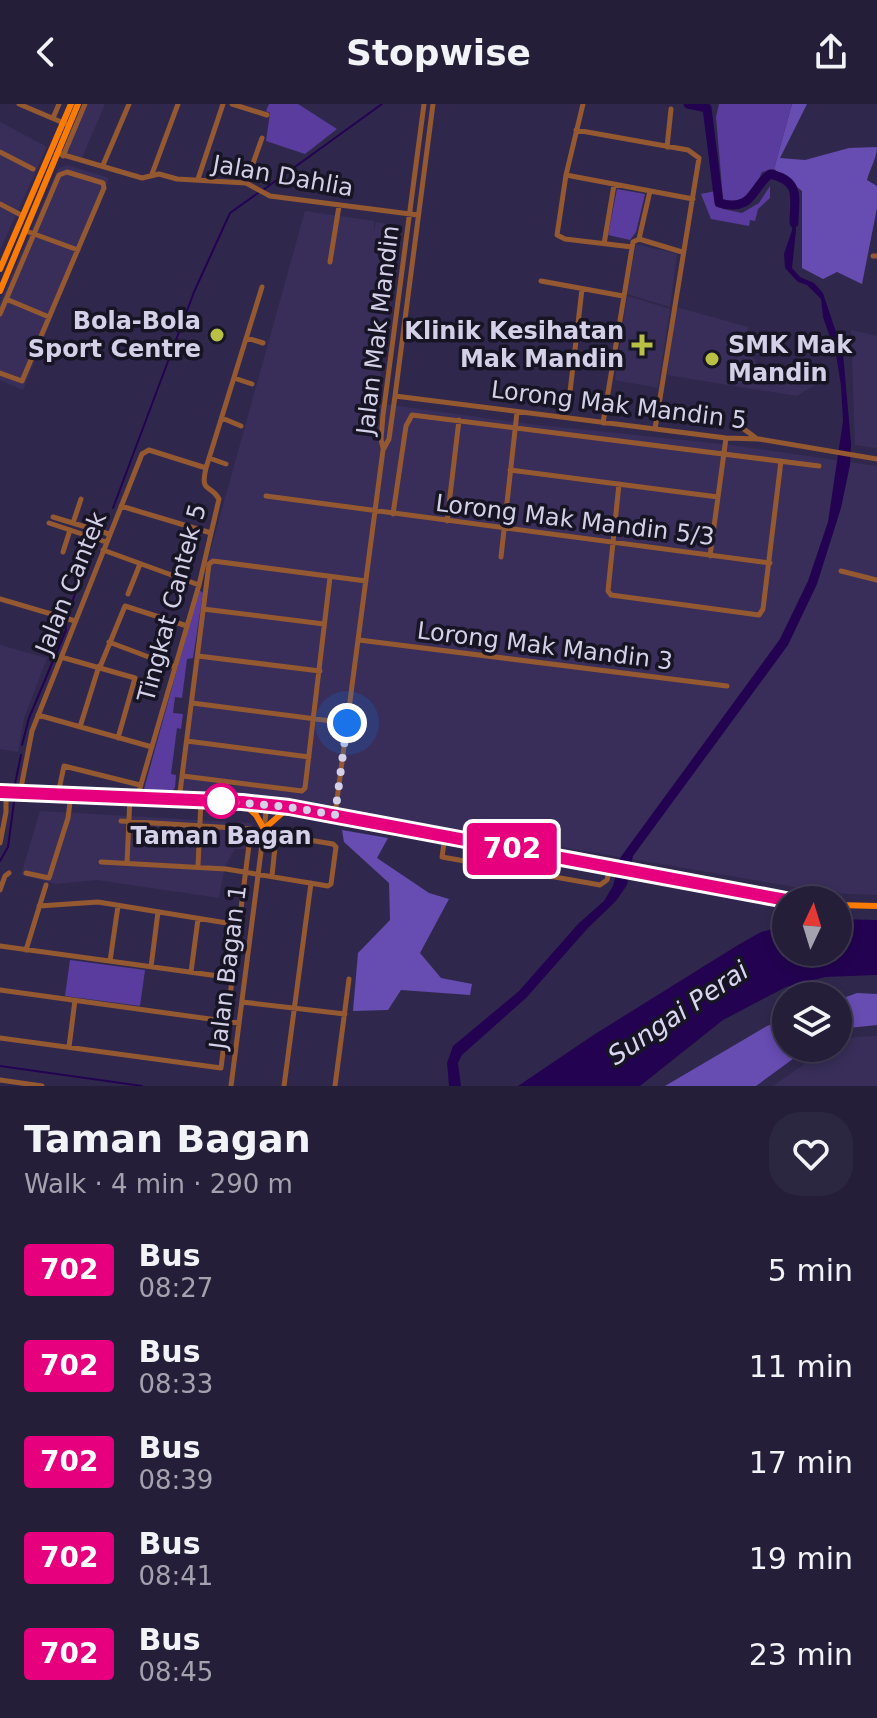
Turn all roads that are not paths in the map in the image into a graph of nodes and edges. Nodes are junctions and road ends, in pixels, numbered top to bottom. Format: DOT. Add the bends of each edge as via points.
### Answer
graph roads {
  1 [pos="19,104"];
  2 [pos="59,104"];
  3 [pos="71,104"];
  4 [pos="78,104"];
  5 [pos="85,104"];
  6 [pos="129,104"];
  7 [pos="178,104"];
  8 [pos="223,104"];
  9 [pos="232,104"];
  10 [pos="424,104"];
  11 [pos="433,104"];
  12 [pos="582,106"];
  13 [pos="671,109"];
  14 [pos="267,115"];
  15 [pos="53,118"];
  16 [pos="66,124"];
  17 [pos="576,130"];
  18 [pos="262,138"];
  19 [pos="667,147"];
  20 [pos="0,152"];
  21 [pos="57,153"];
  22 [pos="103,165"];
  23 [pos="33,169"];
  24 [pos="152,175"];
  25 [pos="566,175"];
  26 [pos="198,179"];
  27 [pos="246,183"];
  28 [pos="614,185"];
  29 [pos="650,191"];
  30 [pos="693,199"];
  31 [pos="0,204"];
  32 [pos="412,204"];
  33 [pos="339,206"];
  34 [pos="399,213"];
  35 [pos="410,214"];
  36 [pos="418,215"];
  37 [pos="23,216"];
  38 [pos="408,227"];
  39 [pos="26,231"];
  40 [pos="34,234"];
  41 [pos="639,239"];
  42 [pos="604,244"];
  43 [pos="632,247"];
  44 [pos="78,250"];
  45 [pos="682,252"];
  46 [pos="330,262"];
  47 [pos="0,267"];
  48 [pos="541,281"];
  49 [pos="262,287"];
  50 [pos="582,289"];
  51 [pos="0,291"];
  52 [pos="623,296"];
  53 [pos="6,299"];
  54 [pos="0,314"];
  55 [pos="49,317"];
  56 [pos="247,338"];
  57 [pos="263,343"];
  58 [pos="534,353"];
  59 [pos="572,358"];
  60 [pos="612,363"];
  61 [pos="0,373"];
  62 [pos="234,378"];
  63 [pos="389,379"];
  64 [pos="397,379"];
  65 [pos="252,384"];
  66 [pos="395,396"];
  67 [pos="419,400"];
  68 [pos="384,409"];
  69 [pos="568,409"];
  70 [pos="393,410"];
  71 [pos="517,412"];
  72 [pos="222,418"];
  73 [pos="459,420"];
  74 [pos="603,423"];
  75 [pos="241,426"];
  76 [pos="515,426"];
  77 [pos="741,427"];
  78 [pos="655,429"];
  79 [pos="726,438"];
  80 [pos="759,439"];
  81 [pos="383,450"];
  82 [pos="724,453"];
  83 [pos="209,458"];
  84 [pos="877,459"];
  85 [pos="781,461"];
  86 [pos="226,464"];
  87 [pos="819,466"];
  88 [pos="206,468"];
  89 [pos="510,470"];
  90 [pos="619,484"];
  91 [pos="266,496"];
  92 [pos="718,497"];
  93 [pos="81,499"];
  94 [pos="121,506"];
  95 [pos="375,512"];
  96 [pos="393,514"];
  97 [pos="53,517"];
  98 [pos="447,521"];
  99 [pos="49,523"];
  100 [pos="73,523"];
  101 [pos="504,528"];
  102 [pos="70,530"];
  103 [pos="211,533"];
  104 [pos="109,534"];
  105 [pos="106,542"];
  106 [pos="612,543"];
  107 [pos="103,550"];
  108 [pos="63,552"];
  109 [pos="710,556"];
  110 [pos="501,557"];
  111 [pos="770,563"];
  112 [pos="140,564"];
  113 [pos="841,571"];
  114 [pos="330,577"];
  115 [pos="877,580"];
  116 [pos="366,581"];
  117 [pos="199,585"];
  118 [pos="206,589"];
  119 [pos="128,594"];
  120 [pos="0,599"];
  121 [pos="203,609"];
  122 [pos="73,620"];
  123 [pos="324,624"];
  124 [pos="187,626"];
  125 [pos="359,640"];
  126 [pos="109,642"];
  127 [pos="198,656"];
  128 [pos="61,657"];
  129 [pos="99,667"];
  130 [pos="175,667"];
  131 [pos="320,671"];
  132 [pos="727,686"];
  133 [pos="192,703"];
  134 [pos="38,715"];
  135 [pos="314,719"];
  136 [pos="347,723"];
  137 [pos="80,727"];
  138 [pos="118,738"];
  139 [pos="187,741"];
  140 [pos="152,747"];
  141 [pos="309,757"];
  142 [pos="183,776"];
  143 [pos="140,785"];
  144 [pos="5,792"];
  145 [pos="20,793"];
  146 [pos="58,794"];
  147 [pos="71,795"];
  148 [pos="134,798"];
  149 [pos="179,800"];
  150 [pos="201,800"];
  151 [pos="242,802"];
  152 [pos="267,805"];
  153 [pos="289,807"];
  154 [pos="335,815"];
  155 [pos="121,821"];
  156 [pos="129,821"];
  157 [pos="200,824"];
  158 [pos="264,829"];
  159 [pos="445,836"];
  160 [pos="0,843"];
  161 [pos="101,862"];
  162 [pos="127,863"];
  163 [pos="198,866"];
  164 [pos="613,868"];
  165 [pos="246,871"];
  166 [pos="9,873"];
  167 [pos="26,873"];
  168 [pos="258,874"];
  169 [pos="272,876"];
  170 [pos="311,883"];
  171 [pos="46,885"];
  172 [pos="0,890"];
  173 [pos="772,897"];
  174 [pos="852,905"];
  175 [pos="39,906"];
  176 [pos="118,906"];
  177 [pos="877,906"];
  178 [pos="158,912"];
  179 [pos="198,919"];
  180 [pos="239,925"];
  181 [pos="0,946"];
  182 [pos="26,950"];
  183 [pos="110,961"];
  184 [pos="151,967"];
  185 [pos="191,972"];
  186 [pos="233,978"];
  187 [pos="349,979"];
  188 [pos="0,990"];
  189 [pos="75,1000"];
  190 [pos="242,1002"];
  191 [pos="295,1008"];
  192 [pos="345,1014"];
  193 [pos="227,1021"];
  194 [pos="239,1023"];
  195 [pos="0,1038"];
  196 [pos="68,1047"];
  197 [pos="0,1080"];
  198 [pos="35,1086"];
  199 [pos="42,1086"];
  200 [pos="231,1086"];
  201 [pos="284,1086"];
  202 [pos="335,1086"];
  1 -- 15 [label="street"];
  2 -- 15 [label="street"];
  3 -- 16 [label="main road"];
  4 -- 16 [label="main road"];
  5 -- 21 [label="street"];
  6 -- 22 [label="street"];
  7 -- 24 [label="street"];
  8 -- 26 [label="street"];
  9 -- 14 [label="street"];
  10 -- 32 [label="street, Jalan Mak Mandin"];
  11 -- 36 [label="street, Jalan Mak Mandin"];
  12 -- 17 [label="street"];
  13 -- 19 [label="street"];
  15 -- 16 [label="street"];
  16 -- 21 [label="main road"];
  17 -- 19 [label="street"];
  17 -- 25 [label="street"];
  18 -- 27 [label="street"];
  19 -- 30 [label="street" via="697,155"];
  20 -- 23 [label="street"];
  21 -- 22 [label="street, Jalan Dahlia"];
  21 -- 37 [label="main road"];
  21 -- 39 [label="main road"];
  22 -- 24 [label="street, Jalan Dahlia" via="142,178"];
  24 -- 26 [label="street, Jalan Dahlia"];
  25 -- 28 [label="street"];
  25 -- 42 [label="street" via="557,235"];
  26 -- 27 [label="street, Jalan Dahlia"];
  27 -- 33 [label="street, Jalan Dahlia" via="266,195"];
  28 -- 29 [label="street"];
  28 -- 42 [label="street"];
  29 -- 30 [label="street"];
  29 -- 41 [label="street"];
  30 -- 45 [label="street"];
  31 -- 37 [label="street"];
  32 -- 34 [label="street"];
  32 -- 35 [label="street, Jalan Mak Mandin"];
  33 -- 34 [label="street, Jalan Dahlia"];
  33 -- 46 [label="street"];
  34 -- 35 [label="street, Jalan Dahlia"];
  34 -- 38 [label="street"];
  35 -- 36 [label="street, Jalan Dahlia"];
  35 -- 38 [label="street, Jalan Mak Mandin"];
  36 -- 64 [label="street, Jalan Mak Mandin"];
  37 -- 47 [label="main road"];
  38 -- 63 [label="street, Jalan Mak Mandin"];
  39 -- 40 [label="street"];
  39 -- 51 [label="main road"];
  40 -- 44 [label="street"];
  40 -- 44 [label="street" via="59,175 83,176 104,185"];
  40 -- 53 [label="street"];
  41 -- 43 [label="street"];
  41 -- 45 [label="street"];
  42 -- 43 [label="street"];
  43 -- 52 [label="street"];
  44 -- 55 [label="street"];
  45 -- 78 [label="street"];
  48 -- 50 [label="street"];
  49 -- 56 [label="street"];
  50 -- 52 [label="street"];
  50 -- 59 [label="street"];
  52 -- 60 [label="street"];
  53 -- 54 [label="street"];
  53 -- 55 [label="street"];
  55 -- 61 [label="street" via="22,381"];
  56 -- 57 [label="street"];
  56 -- 62 [label="street"];
  58 -- 59 [label="street"];
  59 -- 60 [label="street"];
  59 -- 69 [label="street"];
  60 -- 74 [label="street"];
  62 -- 65 [label="street"];
  62 -- 72 [label="street"];
  63 -- 66 [label="street"];
  63 -- 68 [label="street, Jalan Mak Mandin"];
  64 -- 66 [label="street, Jalan Mak Mandin"];
  64 -- 67 [label="street" via="402,391"];
  66 -- 67 [label="street, Lorong Mak Mandin 5"];
  66 -- 68 [label="street"];
  66 -- 70 [label="street"];
  67 -- 70 [label="street" via="400,402"];
  67 -- 71 [label="street, Lorong Mak Mandin 5"];
  68 -- 81 [label="street, Jalan Mak Mandin"];
  70 -- 81 [label="street"];
  71 -- 74 [label="street, Lorong Mak Mandin 5"];
  71 -- 76 [label="street"];
  72 -- 75 [label="street"];
  72 -- 83 [label="street"];
  73 -- 76 [label="street"];
  73 -- 96 [label="street" via="417,414 408,418"];
  73 -- 98 [label="street"];
  74 -- 78 [label="street, Lorong Mak Mandin 5"];
  76 -- 82 [label="street"];
  76 -- 89 [label="street"];
  77 -- 80 [label="street"];
  78 -- 79 [label="street, Lorong Mak Mandin 5"];
  79 -- 80 [label="street, Lorong Mak Mandin 5"];
  79 -- 82 [label="street"];
  80 -- 84 [label="street, Lorong Mak Mandin 5"];
  81 -- 95 [label="street"];
  82 -- 85 [label="street"];
  82 -- 92 [label="street"];
  83 -- 86 [label="street"];
  83 -- 88 [label="street"];
  85 -- 87 [label="street"];
  85 -- 111 [label="street"];
  88 -- 94 [label="street, Jalan Cantek" via="145,451"];
  88 -- 103 [label="street, Tingkat Cantek 5" via="205,488 219,499"];
  89 -- 90 [label="street"];
  89 -- 101 [label="street"];
  90 -- 92 [label="street"];
  90 -- 106 [label="street"];
  91 -- 95 [label="street, Lorong Mak Mandin 5/3"];
  92 -- 109 [label="street"];
  93 -- 100 [label="street"];
  94 -- 103 [label="street"];
  94 -- 104 [label="street, Jalan Cantek"];
  95 -- 96 [label="street, Lorong Mak Mandin 5/3"];
  95 -- 116 [label="street"];
  96 -- 98 [label="street, Lorong Mak Mandin 5/3"];
  97 -- 100 [label="street"];
  98 -- 101 [label="street, Lorong Mak Mandin 5/3"];
  99 -- 102 [label="street"];
  100 -- 104 [label="street"];
  101 -- 106 [label="street, Lorong Mak Mandin 5/3"];
  101 -- 110 [label="street"];
  102 -- 105 [label="street"];
  102 -- 108 [label="street"];
  103 -- 117 [label="street, Tingkat Cantek 5"];
  104 -- 105 [label="street, Jalan Cantek"];
  105 -- 107 [label="street, Jalan Cantek"];
  106 -- 109 [label="street, Lorong Mak Mandin 5/3"];
  106 -- 111 [label="street" via="611,595 694,608 759,615"];
  107 -- 112 [label="street"];
  107 -- 122 [label="street, Jalan Cantek"];
  109 -- 111 [label="street, Lorong Mak Mandin 5/3"];
  112 -- 117 [label="street"];
  112 -- 119 [label="street"];
  113 -- 115 [label="street"];
  114 -- 116 [label="street"];
  114 -- 118 [label="street" via="213,561"];
  114 -- 123 [label="street"];
  116 -- 125 [label="street"];
  117 -- 118 [label="street"];
  117 -- 124 [label="street, Tingkat Cantek 5"];
  118 -- 121 [label="street"];
  120 -- 122 [label="street"];
  121 -- 123 [label="street"];
  121 -- 127 [label="street"];
  122 -- 128 [label="street, Jalan Cantek"];
  123 -- 131 [label="street"];
  124 -- 126 [label="street" via="125,606"];
  124 -- 130 [label="street, Tingkat Cantek 5"];
  125 -- 132 [label="street, Lorong Mak Mandin 3"];
  125 -- 136 [label="street"];
  126 -- 129 [label="street"];
  126 -- 130 [label="street"];
  127 -- 131 [label="street"];
  127 -- 133 [label="street"];
  128 -- 129 [label="street"];
  128 -- 134 [label="street, Jalan Cantek"];
  129 -- 137 [label="street"];
  129 -- 138 [label="street" via="135,678"];
  130 -- 140 [label="street, Tingkat Cantek 5"];
  131 -- 135 [label="street"];
  133 -- 135 [label="street"];
  133 -- 139 [label="street"];
  134 -- 137 [label="street"];
  134 -- 145 [label="street, Jalan Cantek"];
  135 -- 136 [label="street"];
  135 -- 141 [label="street"];
  136 -- 154 [label="street"];
  137 -- 138 [label="street"];
  138 -- 140 [label="street"];
  139 -- 141 [label="street"];
  139 -- 142 [label="street"];
  140 -- 143 [label="street, Tingkat Cantek 5"];
  141 -- 142 [label="street" via="302,791"];
  142 -- 149 [label="street"];
  143 -- 146 [label="street" via="65,766"];
  143 -- 148 [label="street, Tingkat Cantek 5"];
  144 -- 145 [label="main road"];
  144 -- 160 [label="street"];
  145 -- 146 [label="main road"];
  146 -- 147 [label="main road"];
  147 -- 148 [label="main road"];
  147 -- 167 [label="street" via="49,878"];
  148 -- 149 [label="main road"];
  148 -- 156 [label="street, Tingkat Cantek 5"];
  149 -- 150 [label="main road"];
  150 -- 151 [label="main road"];
  150 -- 157 [label="street"];
  151 -- 152 [label="main road"];
  151 -- 158 [label="main road"];
  152 -- 153 [label="main road"];
  152 -- 158 [label="street, Jalan Bagan 1"];
  153 -- 154 [label="main road"];
  153 -- 158 [label="main road"];
  154 -- 159 [label="main road"];
  155 -- 156 [label="street"];
  156 -- 157 [label="street"];
  156 -- 162 [label="street, Tingkat Cantek 5"];
  157 -- 163 [label="street"];
  157 -- 165 [label="street, Jalan Bagan 1" via="251,829"];
  158 -- 168 [label="street, Jalan Bagan 1"];
  159 -- 164 [label="main road"];
  159 -- 164 [label="street" via="442,857 600,885"];
  161 -- 162 [label="street"];
  162 -- 163 [label="street"];
  163 -- 165 [label="street"];
  164 -- 173 [label="main road"];
  165 -- 168 [label="street"];
  165 -- 180 [label="street, Jalan Bagan 1"];
  166 -- 172 [label="street"];
  168 -- 169 [label="street"];
  168 -- 190 [label="street, Jalan Bagan 1"];
  169 -- 170 [label="street"];
  169 -- 170 [label="street" via="278,835 333,844 331,884"];
  170 -- 191 [label="street"];
  171 -- 175 [label="street"];
  174 -- 177 [label="main road"];
  175 -- 176 [label="street"];
  175 -- 182 [label="street"];
  176 -- 178 [label="street"];
  176 -- 183 [label="street"];
  178 -- 179 [label="street"];
  178 -- 184 [label="street"];
  179 -- 180 [label="street"];
  179 -- 185 [label="street"];
  180 -- 186 [label="street, Jalan Bagan 1"];
  181 -- 182 [label="street"];
  182 -- 183 [label="street"];
  183 -- 184 [label="street"];
  184 -- 185 [label="street"];
  185 -- 186 [label="street"];
  186 -- 193 [label="street, Jalan Bagan 1"];
  187 -- 192 [label="street"];
  188 -- 189 [label="street"];
  189 -- 193 [label="street"];
  189 -- 196 [label="street"];
  190 -- 191 [label="street"];
  190 -- 194 [label="street, Jalan Bagan 1"];
  191 -- 192 [label="street"];
  191 -- 201 [label="street"];
  192 -- 202 [label="street"];
  193 -- 194 [label="street"];
  193 -- 196 [label="street, Jalan Bagan 1" via="221,1068"];
  194 -- 200 [label="street, Jalan Bagan 1"];
  195 -- 196 [label="street"];
  197 -- 198 [label="street"];
  198 -- 199 [label="street"];
}
